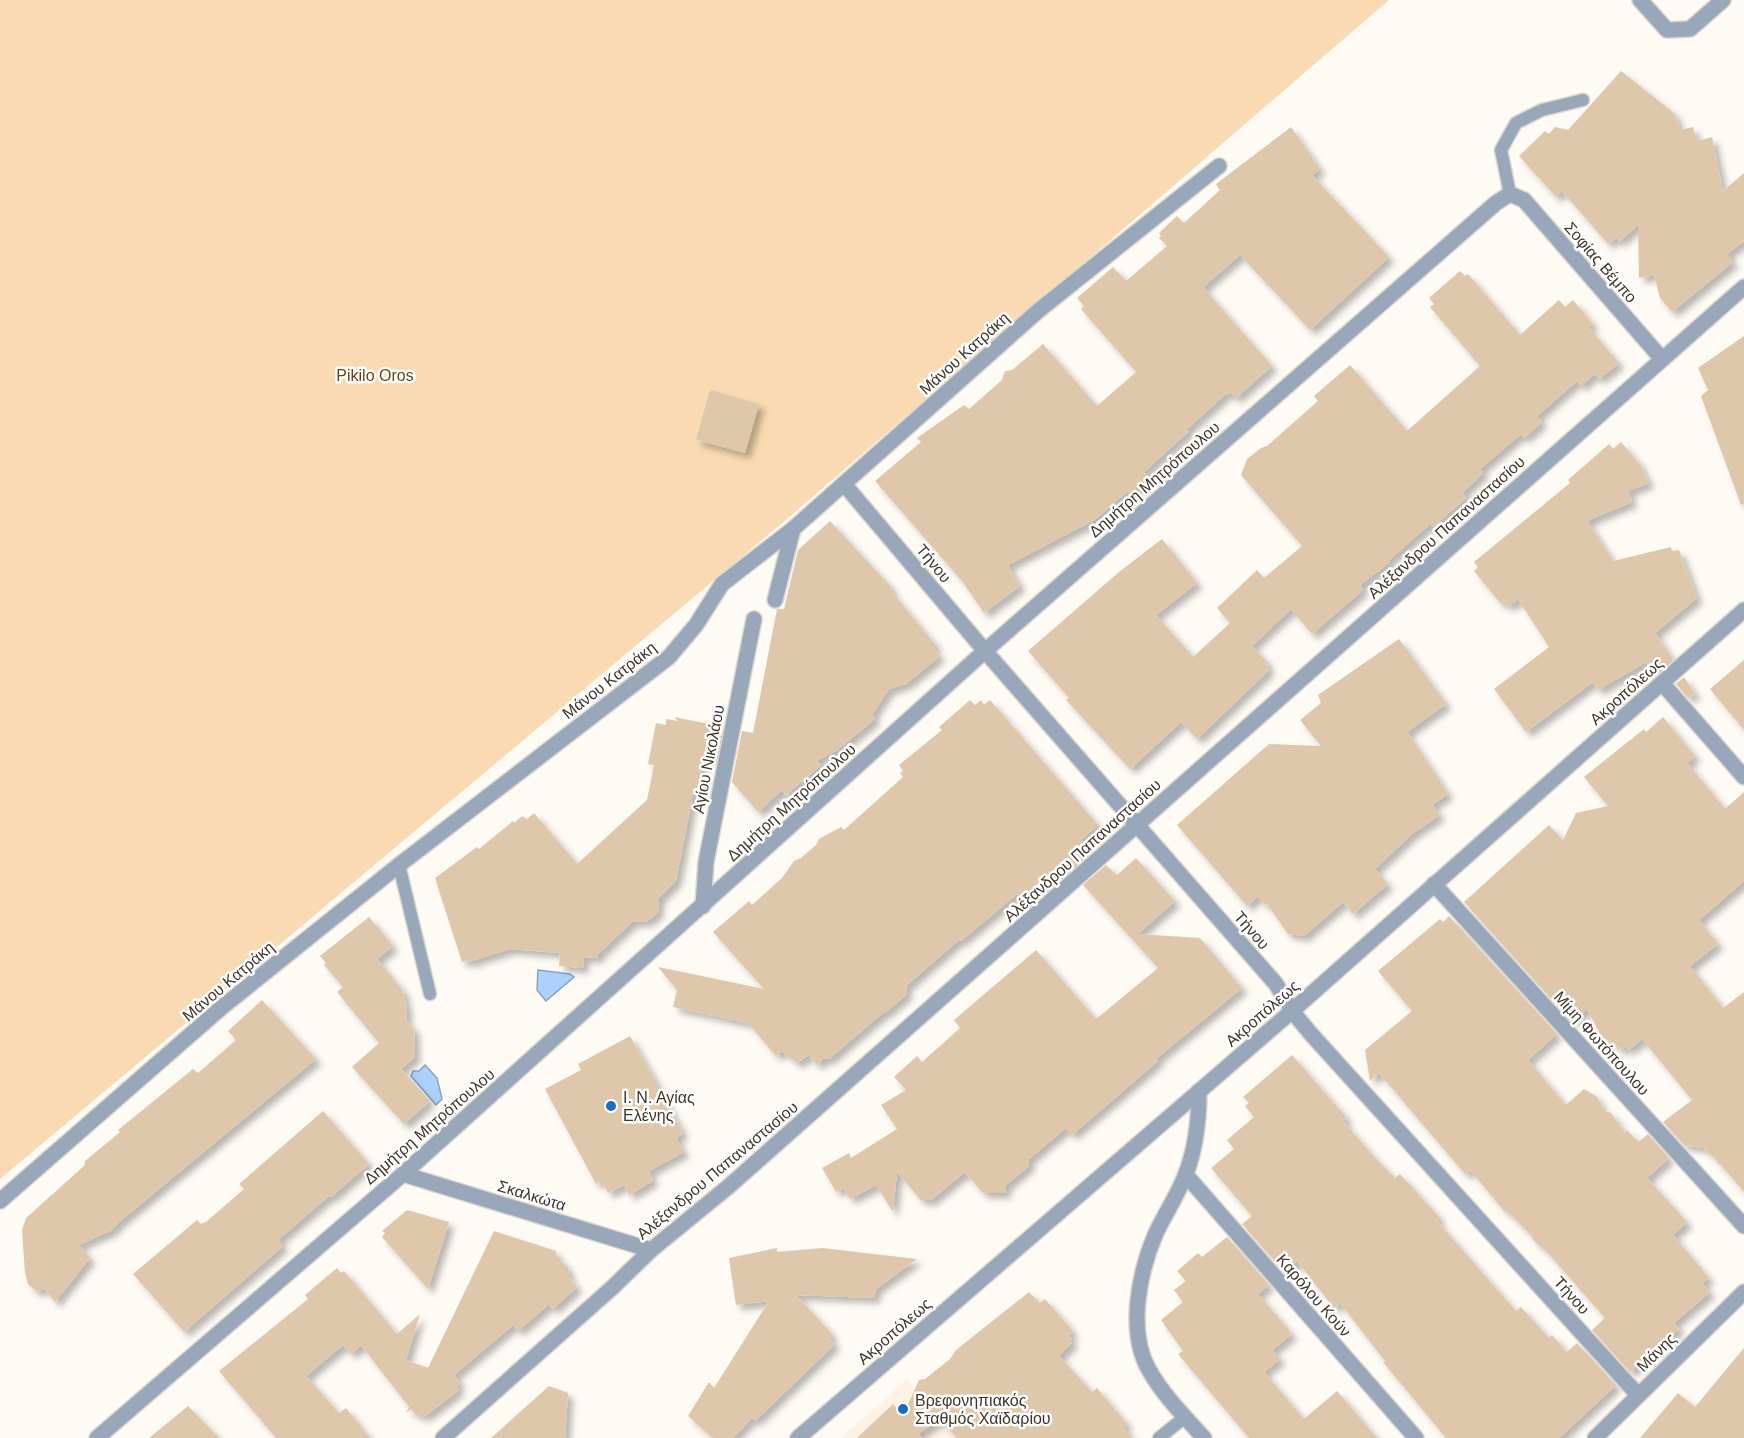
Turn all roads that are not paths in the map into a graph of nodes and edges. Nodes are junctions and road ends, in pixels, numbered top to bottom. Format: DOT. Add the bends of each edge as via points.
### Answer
graph roads {
  1 [pos="1640,0"];
  2 [pos="1723,0"];
  3 [pos="1583,100"];
  4 [pos="1219,166"];
  5 [pos="1510,194"];
  6 [pos="1744,287"];
  7 [pos="1662,359"];
  8 [pos="844,484"];
  9 [pos="793,529"];
  10 [pos="775,600"];
  11 [pos="1744,610"];
  12 [pos="754,619"];
  13 [pos="985,651"];
  14 [pos="1662,683"];
  15 [pos="1744,777"];
  16 [pos="1136,826"];
  17 [pos="399,865"];
  18 [pos="1434,884"];
  19 [pos="703,906"];
  20 [pos="430,994"];
  21 [pos="1292,1011"];
  22 [pos="1199,1091"];
  23 [pos="403,1174"];
  24 [pos="1186,1175"];
  25 [pos="0,1201"];
  26 [pos="1744,1226"];
  27 [pos="651,1250"];
  28 [pos="1744,1292"];
  29 [pos="1638,1395"];
  30 [pos="1185,1417"];
  31 [pos="97,1438"];
  32 [pos="443,1438"];
  33 [pos="798,1438"];
  34 [pos="1159,1438"];
  35 [pos="1204,1438"];
  36 [pos="1416,1438"];
  37 [pos="1594,1438"];
  1 -- 2 [label="street" via="1667,30 1690,29"];
  3 -- 5 [label="lane" via="1542,110 1516,123 1501,150"];
  4 -- 8 [label="street, Μάνου Κατράκη" via="1038,311"];
  5 -- 7 [label="street, Σοφίας Βέμπο" via="1524,200"];
  5 -- 13 [label="street, Δημήτρη Μητρόπουλου"];
  6 -- 7 [label="street, Αλέξανδρου Παπαναστασίου"];
  7 -- 16 [label="street, Αλέξανδρου Παπαναστασίου"];
  8 -- 9 [label="street, Μάνου Κατράκη"];
  8 -- 13 [label="street, Τήνου"];
  9 -- 10 [label="street"];
  9 -- 17 [label="street, Μάνου Κατράκη" via="722,584 696,625 669,657"];
  11 -- 14 [label="street, Ακροπόλεως"];
  12 -- 19 [label="street, Αγίου Νικολάου" via="706,862"];
  13 -- 16 [label="street, Τήνου"];
  13 -- 19 [label="street, Δημήτρη Μητρόπουλου"];
  14 -- 15 [label="street"];
  14 -- 18 [label="street, Ακροπόλεως"];
  16 -- 21 [label="street, Τήνου" via="1276,984"];
  16 -- 27 [label="street, Αλέξανδρου Παπαναστασίου" via="729,1187"];
  17 -- 20 [label="lane"];
  17 -- 25 [label="street, Μάνου Κατράκη" via="221,1008"];
  18 -- 21 [label="street, Ακροπόλεως"];
  18 -- 26 [label="street, Μίμη Φωτόπουλου"];
  19 -- 23 [label="street, Δημήτρη Μητρόπουλου"];
  21 -- 22 [label="street, Ακροπόλεως"];
  21 -- 29 [label="street, Τήνου"];
  22 -- 24 [label="street" via="1199,1122"];
  22 -- 33 [label="street, Ακροπόλεως"];
  23 -- 27 [label="street, Σκαλκώτα"];
  23 -- 31 [label="street, Δημήτρη Μητρόπουλου"];
  24 -- 30 [label="street" via="1156,1234 1140,1282 1138,1318 1144,1360"];
  24 -- 36 [label="street, Καρόλου Κούν"];
  27 -- 32 [label="street, Αλέξανδρου Παπαναστασίου"];
  28 -- 29 [label="street, Μάνης"];
  29 -- 37 [label="street, Μάνης"];
  30 -- 34 [label="lane"];
  30 -- 35 [label="street"];
}
